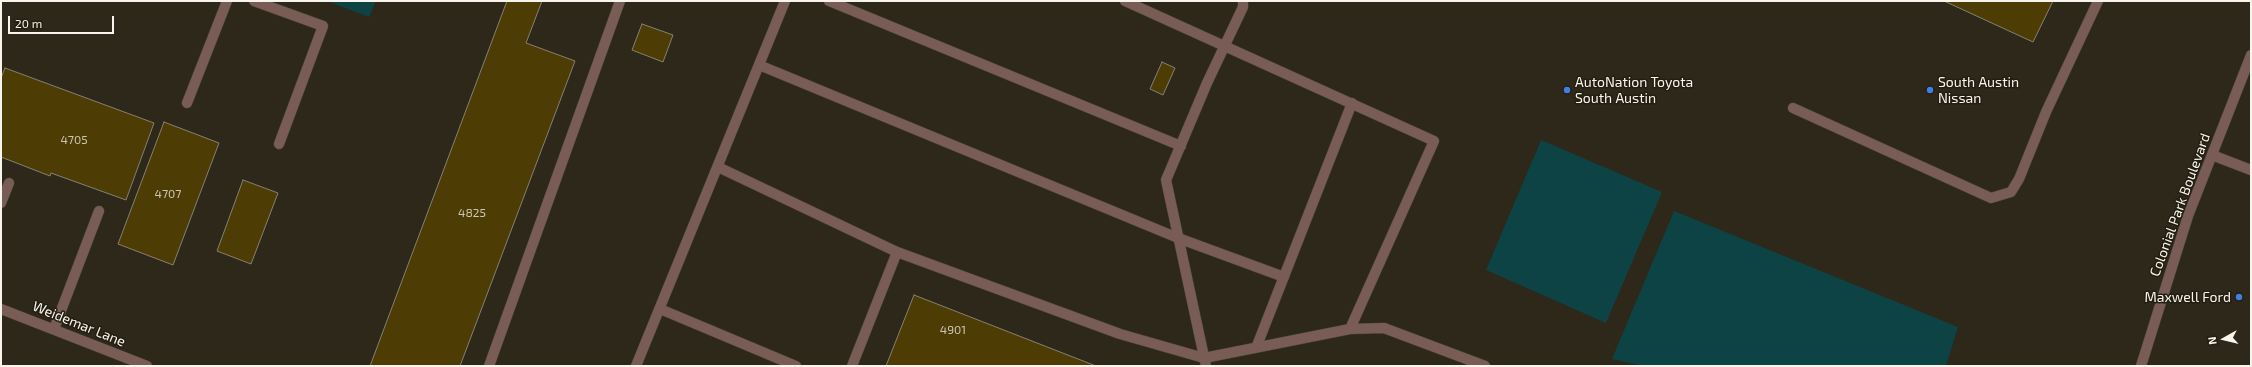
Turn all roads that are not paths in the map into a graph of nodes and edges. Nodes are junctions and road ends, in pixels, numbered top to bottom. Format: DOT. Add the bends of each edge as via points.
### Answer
graph roads {
  1 [pos="227,1"];
  2 [pos="254,1"];
  3 [pos="620,1"];
  4 [pos="785,1"];
  5 [pos="829,1"];
  6 [pos="1125,1"];
  7 [pos="1243,1"];
  8 [pos="2098,1"];
  9 [pos="1224,44"];
  10 [pos="2251,55"];
  11 [pos="759,65"];
  12 [pos="1352,103"];
  13 [pos="187,104"];
  14 [pos="1793,108"];
  15 [pos="279,144"];
  16 [pos="1180,146"];
  17 [pos="2212,155"];
  18 [pos="718,167"];
  19 [pos="2251,170"];
  20 [pos="9,183"];
  21 [pos="1,203"];
  22 [pos="99,211"];
  23 [pos="1178,238"];
  24 [pos="897,252"];
  25 [pos="1284,277"];
  26 [pos="1,309"];
  27 [pos="660,309"];
  28 [pos="54,329"];
  29 [pos="1350,329"];
  30 [pos="1256,348"];
  31 [pos="1205,362"];
  32 [pos="147,366"];
  33 [pos="488,366"];
  34 [pos="636,366"];
  35 [pos="796,366"];
  36 [pos="852,366"];
  37 [pos="1485,366"];
  38 [pos="2141,366"];
  1 -- 13 [label="street"];
  2 -- 15 [label="street" via="323,26"];
  3 -- 33 [label="street"];
  4 -- 11 [label="street"];
  5 -- 16 [label="street"];
  6 -- 9 [label="street"];
  7 -- 9 [label="street"];
  8 -- 14 [label="street" via="2011,192 1991,198"];
  9 -- 12 [label="street"];
  9 -- 16 [label="street"];
  10 -- 17 [label="street, Colonial Park Boulevard"];
  11 -- 18 [label="street"];
  11 -- 23 [label="street"];
  12 -- 25 [label="street"];
  12 -- 29 [label="street" via="1434,141"];
  16 -- 23 [label="street" via="1166,180"];
  17 -- 19 [label="street"];
  17 -- 38 [label="street, Colonial Park Boulevard" via="2188,216"];
  18 -- 24 [label="street"];
  18 -- 27 [label="street"];
  20 -- 21 [label="street"];
  22 -- 28 [label="street"];
  23 -- 25 [label="street"];
  23 -- 31 [label="street"];
  24 -- 31 [label="street" via="1120,334"];
  24 -- 36 [label="street"];
  25 -- 30 [label="street"];
  26 -- 28 [label="street, Weidemar Lane"];
  27 -- 34 [label="street"];
  27 -- 35 [label="street"];
  28 -- 32 [label="street, Weidemar Lane"];
  29 -- 30 [label="street"];
  29 -- 37 [label="street" via="1384,328"];
  30 -- 31 [label="street"];
}
